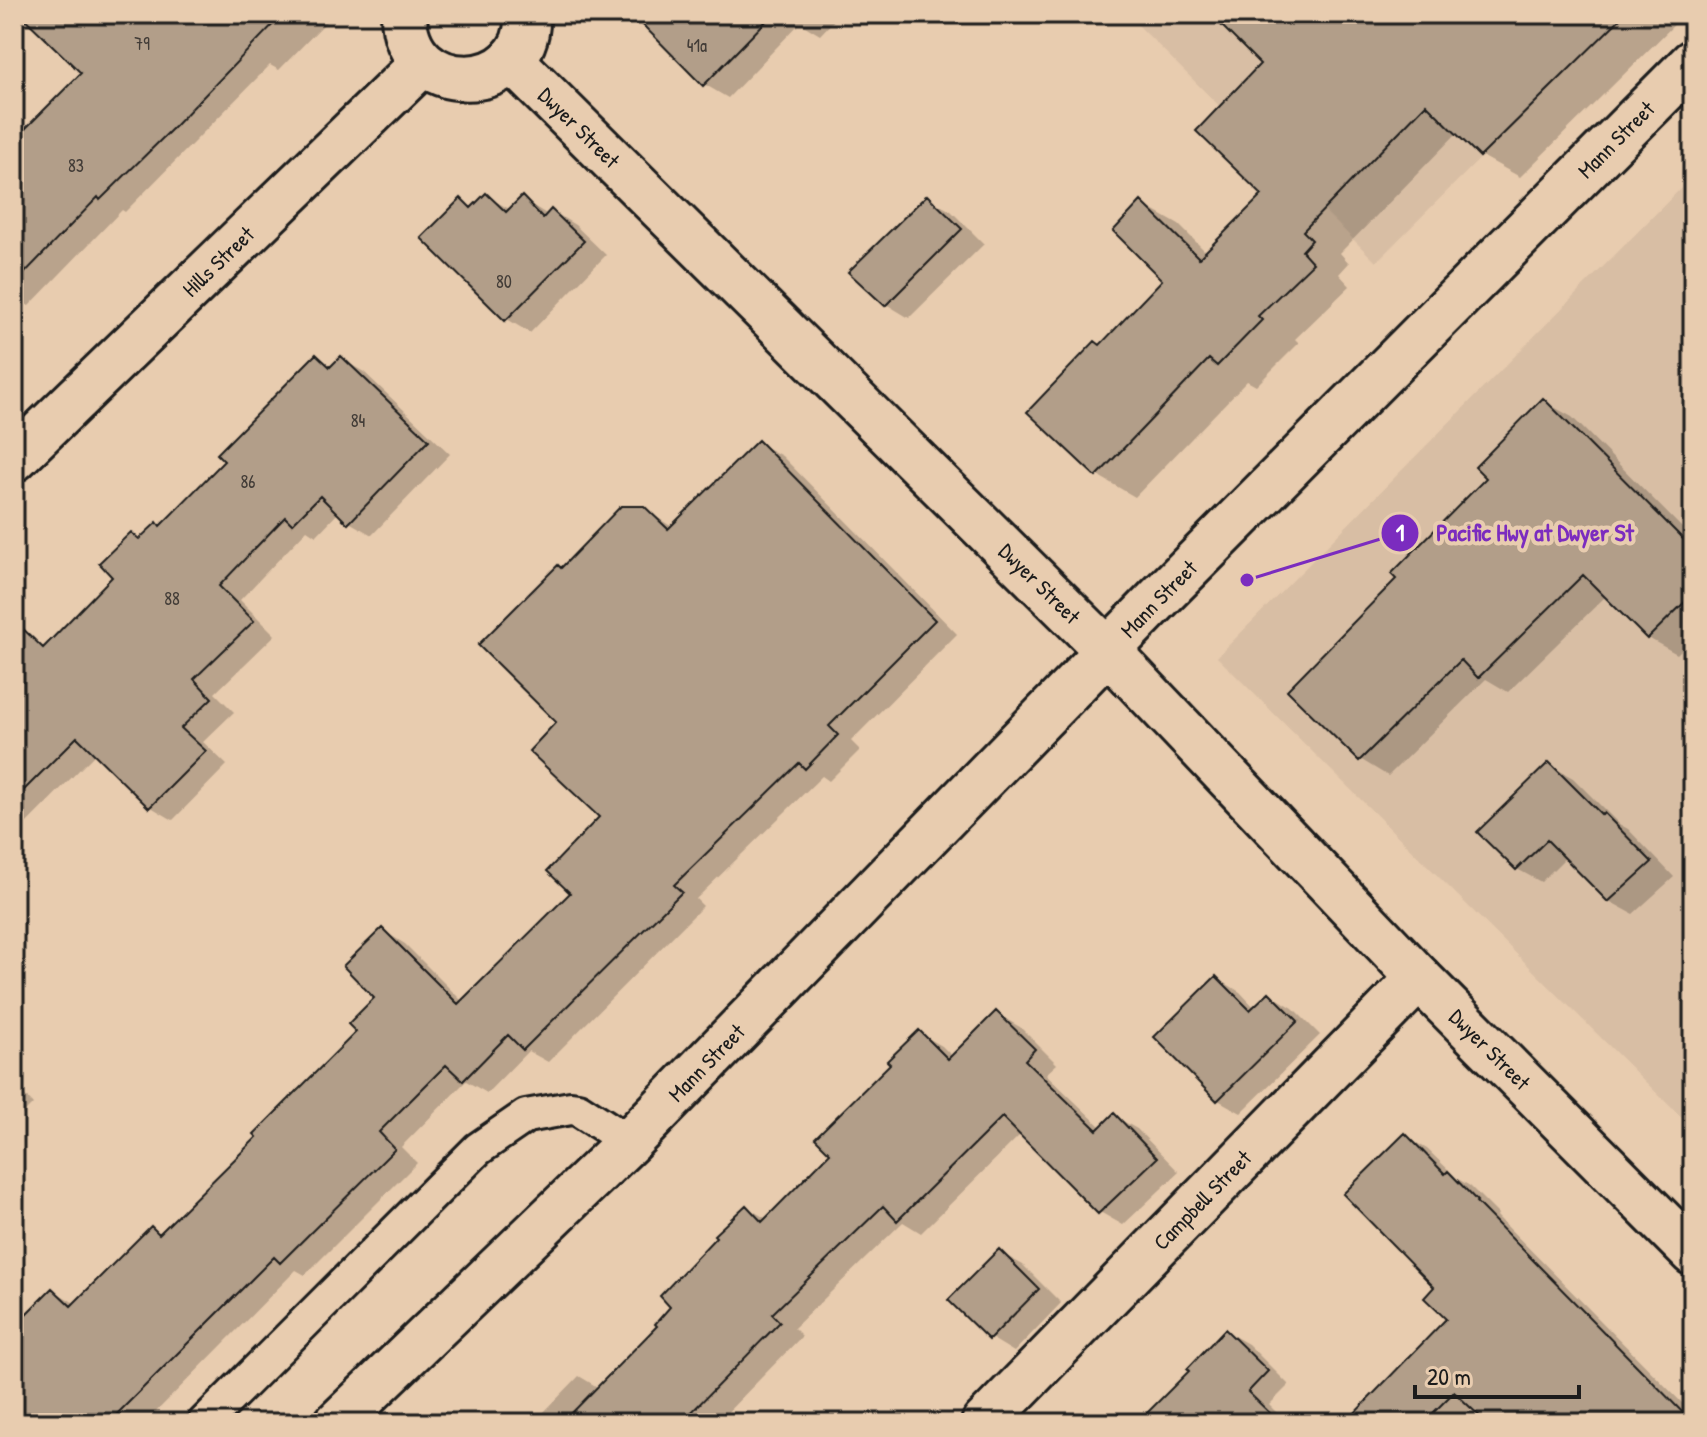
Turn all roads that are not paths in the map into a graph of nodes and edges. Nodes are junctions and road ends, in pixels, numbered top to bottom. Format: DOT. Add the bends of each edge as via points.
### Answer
graph roads {
  1 [pos="404,14"];
  2 [pos="527,14"];
  3 [pos="511,60"];
  4 [pos="1693,62"];
  5 [pos="423,63"];
  6 [pos="14,459"];
  7 [pos="1108,651"];
  8 [pos="1419,978"];
  9 [pos="629,1142"];
  10 [pos="1693,1253"];
  11 [pos="204,1423"];
  12 [pos="337,1423"];
  13 [pos="984,1423"];
  1 -- 5 [label="street" via="411,46"];
  2 -- 3 [label="street" via="522,44"];
  3 -- 5 [label="street" via="495,72 457,79"];
  3 -- 7 [label="street, Dwyer Street"];
  4 -- 7 [label="street, Mann Street"];
  5 -- 6 [label="street, Hills Street"];
  7 -- 8 [label="street, Dwyer Street"];
  7 -- 9 [label="street, Mann Street"];
  8 -- 10 [label="street, Dwyer Street"];
  8 -- 13 [label="street, Campbell Street"];
  9 -- 11 [label="lane" via="578,1109 526,1116 478,1149"];
  9 -- 12 [label="street, Mann Street"];
}
